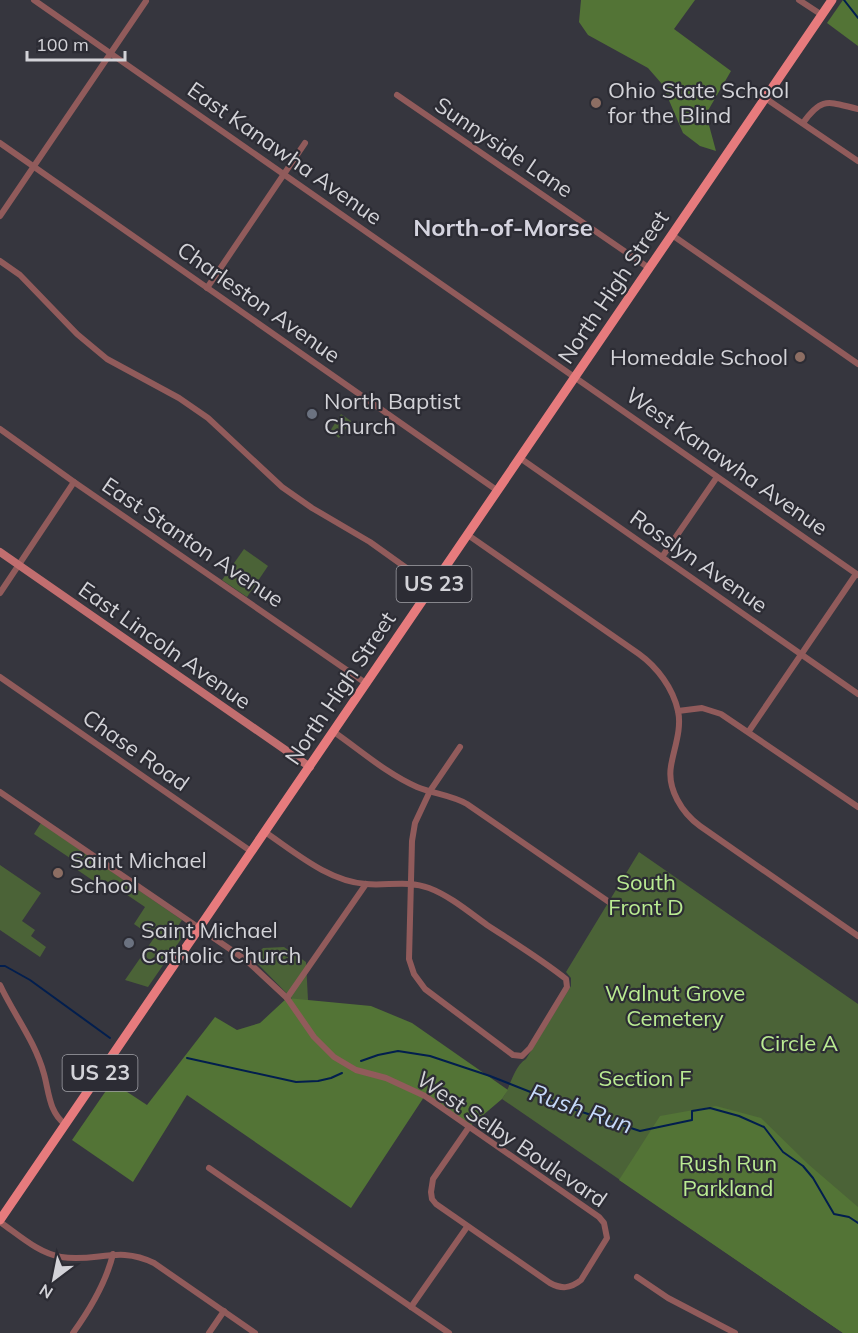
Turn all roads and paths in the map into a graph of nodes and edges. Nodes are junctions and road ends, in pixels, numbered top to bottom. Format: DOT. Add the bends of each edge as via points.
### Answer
graph roads {
  1 [pos="34,0"];
  2 [pos="799,0"];
  3 [pos="832,0"];
  4 [pos="146,1"];
  5 [pos="822,15"];
  6 [pos="111,54"];
  7 [pos="397,95"];
  8 [pos="765,98"];
  9 [pos="858,109"];
  10 [pos="803,123"];
  11 [pos="305,143"];
  12 [pos="0,144"];
  13 [pos="858,161"];
  14 [pos="34,167"];
  15 [pos="284,174"];
  16 [pos="0,216"];
  17 [pos="672,235"];
  18 [pos="0,261"];
  19 [pos="649,268"];
  20 [pos="207,288"];
  21 [pos="858,364"];
  22 [pos="575,377"];
  23 [pos="0,429"];
  24 [pos="520,458"];
  25 [pos="717,477"];
  26 [pos="74,482"];
  27 [pos="498,491"];
  28 [pos="468,535"];
  29 [pos="0,552"];
  30 [pos="662,557"];
  31 [pos="18,565"];
  32 [pos="857,574"];
  33 [pos="433,586"];
  34 [pos="0,593"];
  35 [pos="802,654"];
  36 [pos="0,677"];
  37 [pos="367,684"];
  38 [pos="858,694"];
  39 [pos="678,711"];
  40 [pos="749,731"];
  41 [pos="334,732"];
  42 [pos="460,747"];
  43 [pos="309,767"];
  44 [pos="430,791"];
  45 [pos="0,792"];
  46 [pos="858,807"];
  47 [pos="265,832"];
  48 [pos="252,852"];
  49 [pos="366,884"];
  50 [pos="410,884"];
  51 [pos="609,902"];
  52 [pos="200,927"];
  53 [pos="858,936"];
  54 [pos="0,985"];
  55 [pos="287,998"];
  56 [pos="65,1124"];
  57 [pos="469,1127"];
  58 [pos="209,1168"];
  59 [pos="0,1221"];
  60 [pos="467,1227"];
  61 [pos="113,1254"];
  62 [pos="637,1277"];
  63 [pos="411,1307"];
  64 [pos="224,1311"];
  65 [pos="73,1333"];
  66 [pos="209,1333"];
  67 [pos="255,1333"];
  68 [pos="449,1333"];
  69 [pos="735,1333"];
  1 -- 6 [label="street, East Kanawha Avenue"];
  2 -- 5 [label="street"];
  3 -- 5 [label="main road, North High Street / US 23"];
  4 -- 6 [label="street"];
  5 -- 8 [label="main road, North High Street / US 23"];
  6 -- 14 [label="street"];
  6 -- 15 [label="street, East Kanawha Avenue"];
  7 -- 19 [label="street, Sunnyside Lane"];
  8 -- 10 [label="street"];
  8 -- 17 [label="main road, North High Street / US 23"];
  9 -- 10 [label="street" via="825,103 812,110"];
  10 -- 13 [label="street"];
  11 -- 15 [label="street"];
  12 -- 14 [label="street, Charleston Avenue"];
  14 -- 16 [label="street"];
  14 -- 20 [label="street, Charleston Avenue"];
  15 -- 20 [label="street"];
  15 -- 22 [label="street, East Kanawha Avenue"];
  17 -- 19 [label="main road, North High Street / US 23"];
  17 -- 21 [label="street"];
  18 -- 33 [label="street" via="20,275 77,334 107,358 189,404 282,487"];
  19 -- 22 [label="main road, North High Street / US 23"];
  20 -- 27 [label="street, Charleston Avenue"];
  22 -- 24 [label="main road, North High Street / US 23"];
  22 -- 25 [label="street, West Kanawha Avenue"];
  23 -- 26 [label="street, East Stanton Avenue"];
  24 -- 27 [label="main road, North High Street / US 23"];
  24 -- 30 [label="street, Rosslyn Avenue"];
  25 -- 30 [label="street"];
  25 -- 32 [label="street, West Kanawha Avenue"];
  26 -- 31 [label="street"];
  26 -- 37 [label="street, East Stanton Avenue"];
  27 -- 28 [label="main road, North High Street / US 23"];
  28 -- 33 [label="main road, North High Street / US 23"];
  28 -- 39 [label="street" via="645,659 664,679"];
  29 -- 31 [label="main road, East Lincoln Avenue"];
  30 -- 35 [label="street, Rosslyn Avenue"];
  31 -- 34 [label="street"];
  31 -- 43 [label="main road, East Lincoln Avenue"];
  32 -- 35 [label="street"];
  33 -- 37 [label="main road, North High Street / US 23"];
  35 -- 38 [label="street, Rosslyn Avenue"];
  35 -- 40 [label="street"];
  36 -- 48 [label="street, Chase Road"];
  37 -- 41 [label="main road, North High Street / US 23"];
  39 -- 40 [label="street" via="711,710"];
  39 -- 53 [label="street" via="670,773 685,812"];
  40 -- 46 [label="street"];
  41 -- 43 [label="main road, North High Street / US 23"];
  41 -- 44 [label="street" via="397,776"];
  42 -- 44 [label="street"];
  43 -- 47 [label="main road, North High Street / US 23"];
  44 -- 50 [label="street" via="415,824"];
  44 -- 51 [label="street" via="467,804"];
  45 -- 52 [label="street, West Selby Boulevard"];
  47 -- 48 [label="main road, North High Street / US 23"];
  47 -- 49 [label="street" via="325,872"];
  48 -- 52 [label="main road, North High Street / US 23"];
  49 -- 50 [label="street"];
  49 -- 55 [label="street"];
  50 -- 50 [label="street" via="409,959 419,982 432,996 518,1057 522,1056 568,985 566,979 442,894"];
  52 -- 55 [label="street, West Selby Boulevard" via="246,960"];
  52 -- 56 [label="main road, North High Street / US 23"];
  54 -- 56 [label="street" via="29,1037 53,1111"];
  55 -- 57 [label="street, West Selby Boulevard" via="314,1037 334,1057 356,1070 386,1078 425,1096"];
  56 -- 59 [label="main road, North High Street / US 23"];
  57 -- 60 [label="street" via="431,1185 436,1204"];
  57 -- 60 [label="street, West Selby Boulevard" via="599,1217 607,1238 581,1280 558,1288"];
  58 -- 63 [label="street"];
  59 -- 61 [label="street" via="37,1248 55,1255 75,1258"];
  60 -- 63 [label="street"];
  61 -- 64 [label="street" via="141,1257 154,1263"];
  61 -- 65 [label="street" via="101,1289"];
  62 -- 69 [label="street"];
  63 -- 68 [label="street"];
  64 -- 66 [label="street"];
  64 -- 67 [label="street"];
}
